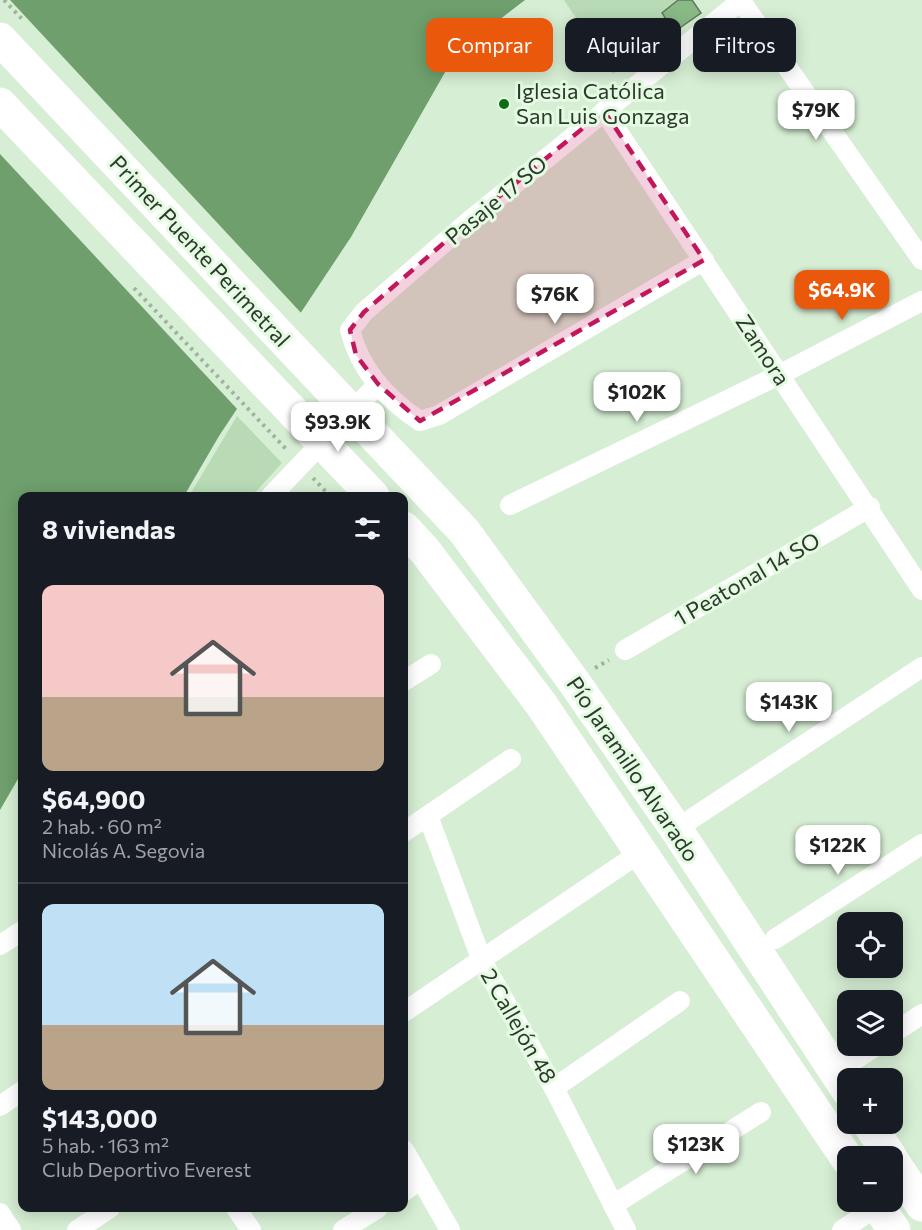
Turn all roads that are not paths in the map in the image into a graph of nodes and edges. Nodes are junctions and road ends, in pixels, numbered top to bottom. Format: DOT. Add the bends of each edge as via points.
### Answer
graph roads {
  1 [pos="741,1"];
  2 [pos="0,39"];
  3 [pos="0,104"];
  4 [pos="604,111"];
  5 [pos="704,260"];
  6 [pos="922,260"];
  7 [pos="922,301"];
  8 [pos="779,375"];
  9 [pos="378,384"];
  10 [pos="399,462"];
  11 [pos="275,492"];
  12 [pos="365,492"];
  13 [pos="510,506"];
  14 [pos="870,507"];
  15 [pos="408,532"];
  16 [pos="922,590"];
  17 [pos="625,650"];
  18 [pos="431,664"];
  19 [pos="922,667"];
  20 [pos="408,678"];
  21 [pos="511,759"];
  22 [pos="428,816"];
  23 [pos="408,829"];
  24 [pos="676,829"];
  25 [pos="922,844"];
  26 [pos="641,852"];
  27 [pos="18,934"];
  28 [pos="775,939"];
  29 [pos="0,945"];
  30 [pos="482,962"];
  31 [pos="680,1001"];
  32 [pos="408,1009"];
  33 [pos="922,1014"];
  34 [pos="903,1027"];
  35 [pos="867,1056"];
  36 [pos="855,1068"];
  37 [pos="837,1074"];
  38 [pos="554,1088"];
  39 [pos="18,1094"];
  40 [pos="0,1106"];
  41 [pos="760,1112"];
  42 [pos="839,1146"];
  43 [pos="408,1157"];
  44 [pos="903,1176"];
  45 [pos="421,1179"];
  46 [pos="408,1188"];
  47 [pos="613,1205"];
  48 [pos="922,1205"];
  49 [pos="105,1212"];
  50 [pos="239,1212"];
  51 [pos="372,1212"];
  52 [pos="0,1213"];
  53 [pos="882,1213"];
  54 [pos="11,1230"];
  55 [pos="77,1230"];
  56 [pos="251,1230"];
  57 [pos="343,1230"];
  58 [pos="450,1230"];
  59 [pos="626,1230"];
  60 [pos="842,1230"];
  1 -- 4 [label="street, Pasaje 17 SO"];
  1 -- 6 [label="street"];
  2 -- 10 [label="highway, Primer Puente Perimetral"];
  3 -- 12 [label="highway, Primer Puente Perimetral" via="333,476"];
  4 -- 5 [label="street, Zamora"];
  4 -- 9 [label="street, Pasaje 17 SO" via="364,312 350,330 356,355"];
  5 -- 8 [label="street, Zamora"];
  5 -- 9 [label="street, Pasaje 17 SO" via="439,415 420,421"];
  7 -- 8 [label="street"];
  8 -- 13 [label="street"];
  8 -- 14 [label="street, Zamora"];
  9 -- 11 [label="street"];
  10 -- 24 [label="highway, Pío Jaramillo Alvarado" via="464,531"];
  14 -- 16 [label="street, Zamora"];
  14 -- 17 [label="street, 1 Peatonal 14 SO"];
  15 -- 26 [label="highway, Pío Jaramillo Alvarado" via="541,704"];
  18 -- 20 [label="street"];
  19 -- 24 [label="street"];
  21 -- 22 [label="street"];
  22 -- 23 [label="street"];
  22 -- 30 [label="street, 2 Callejón 48"];
  24 -- 37 [label="highway, Pío Jaramillo Alvarado"];
  25 -- 28 [label="street"];
  26 -- 30 [label="street"];
  26 -- 42 [label="highway, Pío Jaramillo Alvarado"];
  27 -- 29 [label="street"];
  30 -- 32 [label="street"];
  30 -- 38 [label="street, 2 Callejón 48"];
  31 -- 38 [label="street"];
  33 -- 34 [label="street"];
  35 -- 36 [label="street"];
  38 -- 47 [label="street, 2 Callejón 48"];
  39 -- 40 [label="street"];
  41 -- 47 [label="street"];
  43 -- 45 [label="street"];
  44 -- 48 [label="highway"];
  45 -- 46 [label="street"];
  45 -- 58 [label="street"];
  47 -- 59 [label="street, 2 Callejón 48"];
  49 -- 55 [label="street"];
  50 -- 56 [label="street"];
  51 -- 57 [label="street"];
  52 -- 54 [label="street"];
  53 -- 60 [label="street"];
}
